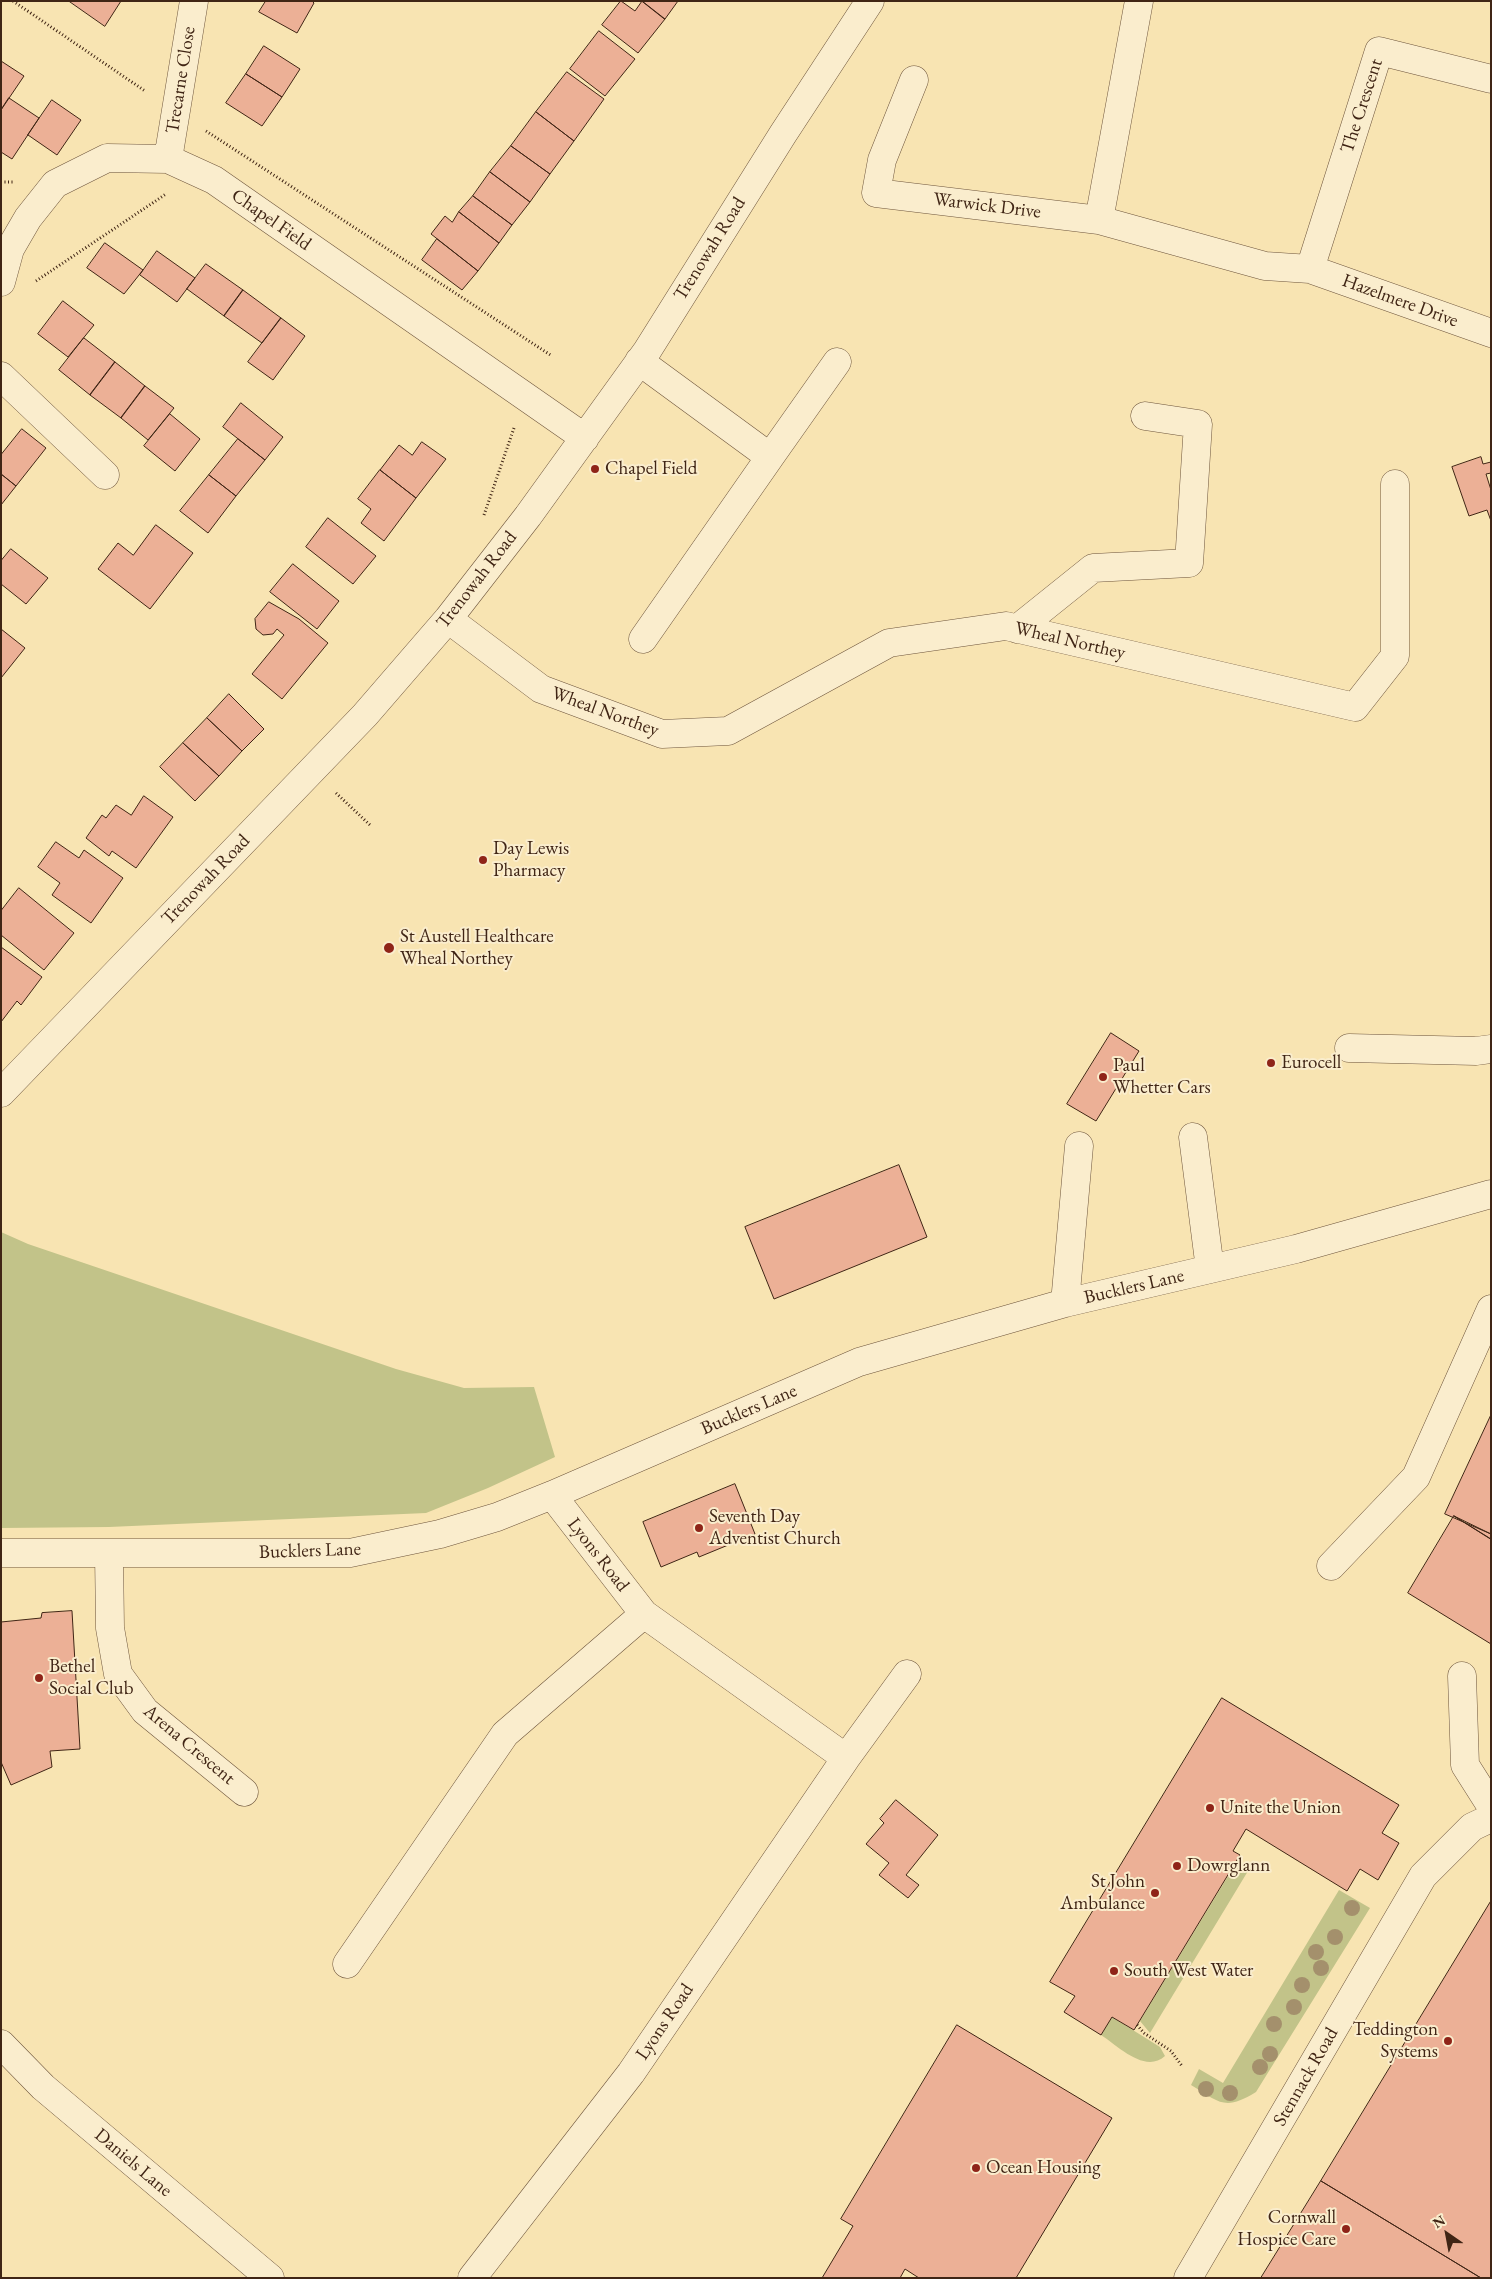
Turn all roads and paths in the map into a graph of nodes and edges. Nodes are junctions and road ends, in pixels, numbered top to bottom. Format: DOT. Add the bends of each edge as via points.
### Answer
graph roads {
  1 [pos="13,1"];
  2 [pos="194,1"];
  3 [pos="870,1"];
  4 [pos="1140,1"];
  5 [pos="1491,79"];
  6 [pos="914,80"];
  7 [pos="176,112"];
  8 [pos="168,159"];
  9 [pos="197,172"];
  10 [pos="1099,220"];
  11 [pos="1310,269"];
  12 [pos="1,282"];
  13 [pos="34,282"];
  14 [pos="1491,333"];
  15 [pos="552,356"];
  16 [pos="639,361"];
  17 [pos="837,362"];
  18 [pos="1,376"];
  19 [pos="525,397"];
  20 [pos="1145,416"];
  21 [pos="585,438"];
  22 [pos="770,457"];
  23 [pos="105,475"];
  24 [pos="1395,484"];
  25 [pos="483,517"];
  26 [pos="448,619"];
  27 [pos="1017,629"];
  28 [pos="643,639"];
  29 [pos="341,798"];
  30 [pos="370,825"];
  31 [pos="1349,1048"];
  32 [pos="1491,1049"];
  33 [pos="1,1093"];
  34 [pos="1193,1137"];
  35 [pos="1079,1146"];
  36 [pos="1491,1194"];
  37 [pos="1210,1269"];
  38 [pos="1065,1303"];
  39 [pos="1491,1309"];
  40 [pos="552,1495"];
  41 [pos="1,1553"];
  42 [pos="109,1553"];
  43 [pos="1331,1566"];
  44 [pos="644,1614"];
  45 [pos="907,1674"];
  46 [pos="1462,1676"];
  47 [pos="846,1758"];
  48 [pos="244,1792"];
  49 [pos="1491,1806"];
  50 [pos="1491,1818"];
  51 [pos="346,1964"];
  52 [pos="1137,2025"];
  53 [pos="1,2044"];
  54 [pos="1182,2066"];
  55 [pos="270,2278"];
  56 [pos="472,2278"];
  57 [pos="1188,2278"];
  1 -- 7 [label="path"];
  2 -- 7 [label="street, Trecarne Close"];
  3 -- 16 [label="street, Trenowah Road"];
  4 -- 10 [label="street"];
  5 -- 11 [label="street, The Crescent" via="1379,51"];
  6 -- 10 [label="street, Warwick Drive" via="882,160 876,193"];
  7 -- 8 [label="street, Trecarne Close"];
  7 -- 15 [label="path"];
  8 -- 9 [label="street, Chapel Field"];
  8 -- 12 [label="street, Chapel Field" via="107,158 55,184 28,218 10,249"];
  9 -- 13 [label="path"];
  9 -- 19 [label="street, Chapel Field" via="214,180"];
  10 -- 11 [label="street, Warwick Drive" via="1265,266"];
  11 -- 14 [label="street, Hazelmere Drive"];
  16 -- 21 [label="street, Trenowah Road"];
  16 -- 22 [label="street"];
  17 -- 22 [label="street"];
  18 -- 23 [label="street"];
  19 -- 21 [label="street, Chapel Field"];
  19 -- 25 [label="path"];
  20 -- 27 [label="street" via="1198,424 1190,563 1093,568"];
  21 -- 26 [label="street, Trenowah Road"];
  22 -- 28 [label="street"];
  24 -- 27 [label="street, Wheal Northey" via="1395,656 1355,707"];
  26 -- 27 [label="street, Wheal Northey" via="541,689 662,734 728,731 889,643 1006,626"];
  26 -- 33 [label="street, Trenowah Road" via="365,715"];
  29 -- 30 [label="path"];
  31 -- 32 [label="street"];
  34 -- 37 [label="street"];
  35 -- 38 [label="street"];
  36 -- 37 [label="street, Bucklers Lane"];
  37 -- 38 [label="street, Bucklers Lane"];
  38 -- 40 [label="street, Bucklers Lane" via="860,1362"];
  39 -- 43 [label="street" via="1416,1477"];
  40 -- 42 [label="street, Bucklers Lane" via="497,1517 440,1534 350,1553"];
  40 -- 44 [label="street, Lyons Road"];
  41 -- 42 [label="street, Bucklers Lane"];
  42 -- 48 [label="street, Arena Crescent" via="110,1628 118,1674 145,1710"];
  44 -- 47 [label="street, Lyons Road"];
  44 -- 51 [label="street" via="505,1734"];
  45 -- 47 [label="street, Lyons Road"];
  46 -- 49 [label="street" via="1466,1765"];
  47 -- 56 [label="street, Lyons Road" via="631,2073"];
  50 -- 57 [label="street, Stennack Road" via="1472,1827 1423,1876"];
  52 -- 54 [label="path" via="1171,2051"];
  53 -- 55 [label="street, Daniels Lane" via="43,2086"];
}
